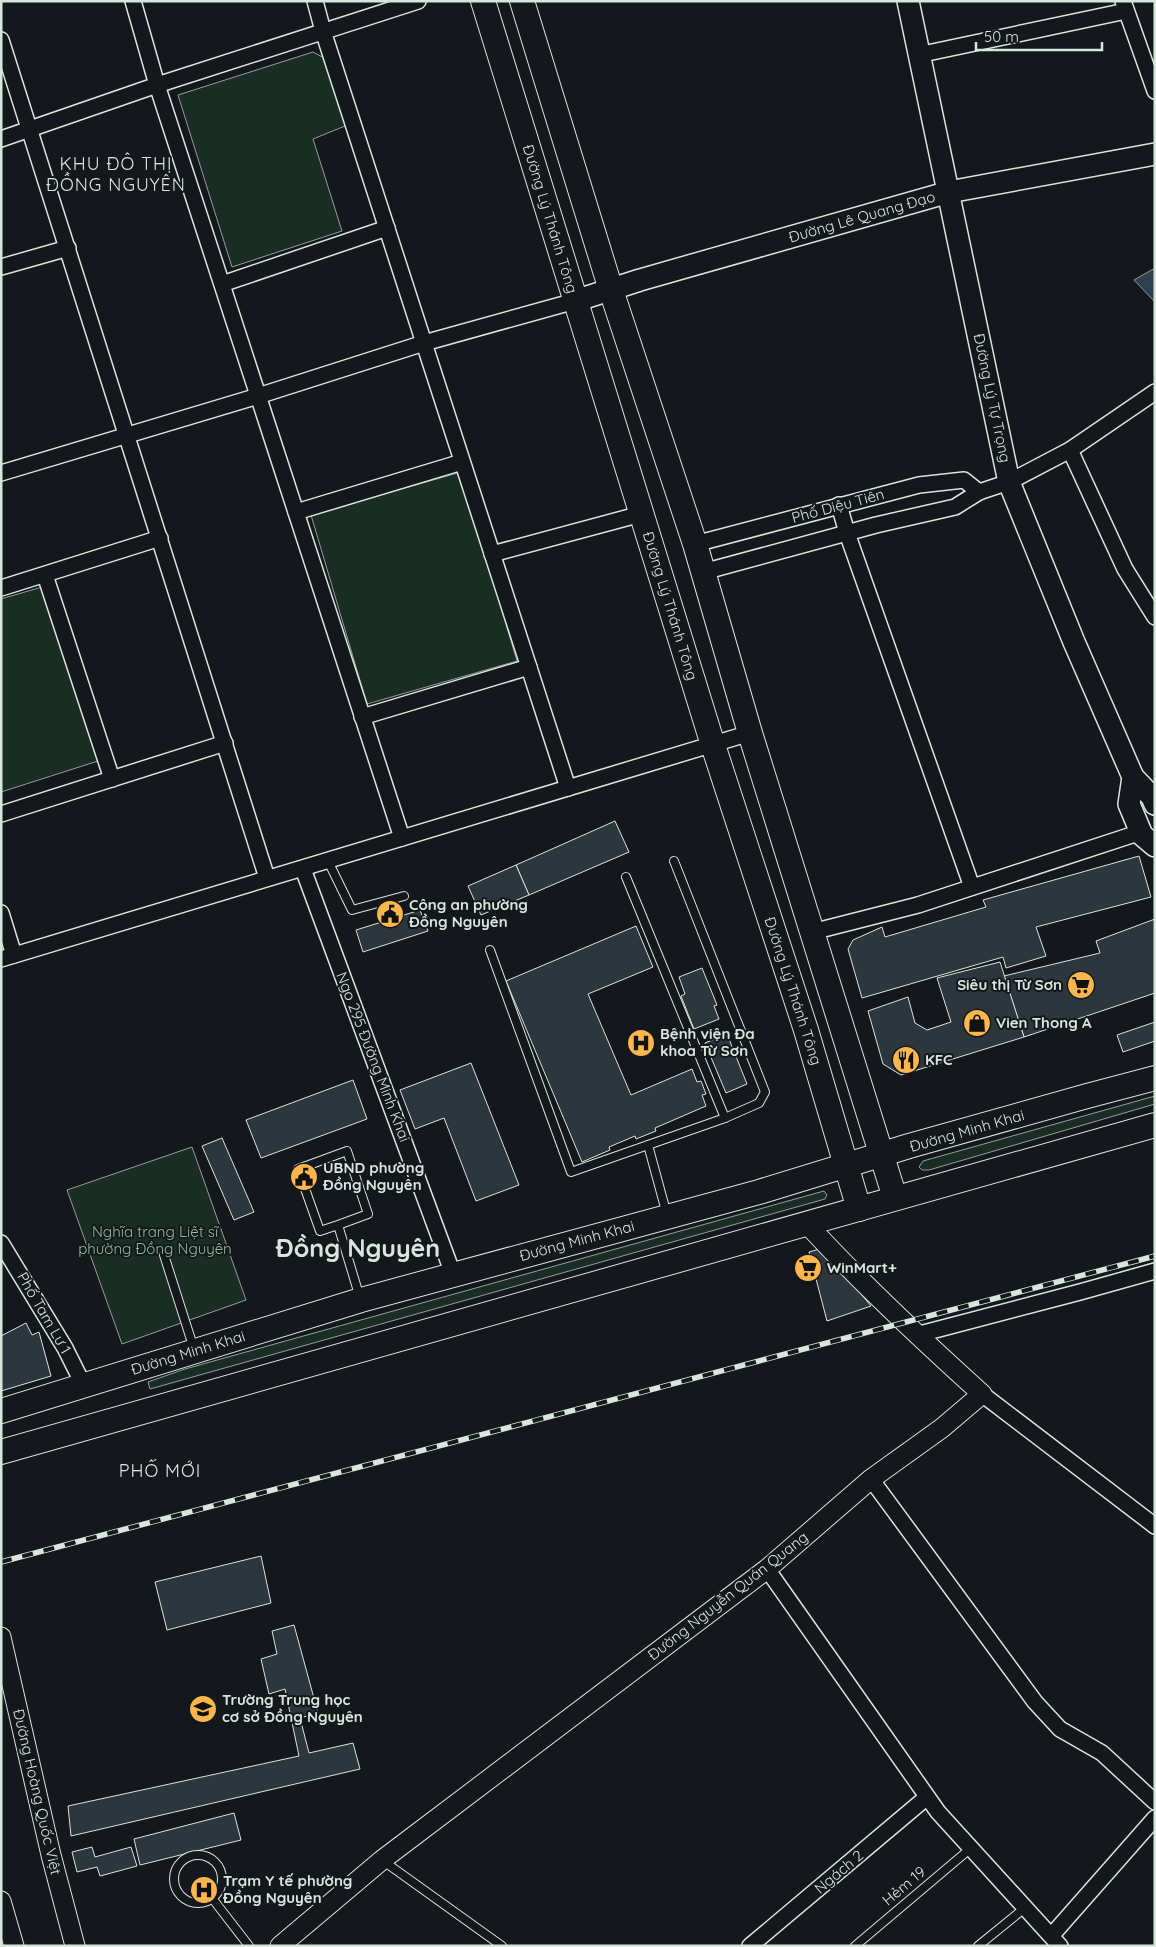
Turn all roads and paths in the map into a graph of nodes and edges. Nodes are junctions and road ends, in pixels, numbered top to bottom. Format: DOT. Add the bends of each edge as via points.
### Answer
graph roads {
  1 [pos="133,1"];
  2 [pos="315,1"];
  3 [pos="418,1"];
  4 [pos="483,1"];
  5 [pos="522,1"];
  6 [pos="908,1"];
  7 [pos="1124,6"];
  8 [pos="323,31"];
  9 [pos="1,40"];
  10 [pos="918,54"];
  11 [pos="157,85"];
  12 [pos="1155,91"];
  13 [pos="30,130"];
  14 [pos="1,139"];
  15 [pos="1155,154"];
  16 [pos="949,192"];
  17 [pos="387,228"];
  18 [pos="68,248"];
  19 [pos="1,267"];
  20 [pos="222,284"];
  21 [pos="611,290"];
  22 [pos="575,301"];
  23 [pos="424,343"];
  24 [pos="1155,392"];
  25 [pos="258,396"];
  26 [pos="127,435"];
  27 [pos="1070,450"];
  28 [pos="462,462"];
  29 [pos="1,473"];
  30 [pos="1009,482"];
  31 [pos="980,492"];
  32 [pos="839,505"];
  33 [pos="296,512"];
  34 [pos="641,514"];
  35 [pos="847,532"];
  36 [pos="160,538"];
  37 [pos="695,544"];
  38 [pos="492,554"];
  39 [pos="703,572"];
  40 [pos="45,575"];
  41 [pos="1,588"];
  42 [pos="1155,618"];
  43 [pos="529,667"];
  44 [pos="362,717"];
  45 [pos="750,732"];
  46 [pos="224,743"];
  47 [pos="713,744"];
  48 [pos="1133,777"];
  49 [pos="112,779"];
  50 [pos="568,788"];
  51 [pos="1155,804"];
  52 [pos="1,814"];
  53 [pos="402,838"];
  54 [pos="1148,839"];
  55 [pos="328,861"];
  56 [pos="674,861"];
  57 [pos="303,869"];
  58 [pos="626,877"];
  59 [pos="268,878"];
  60 [pos="972,887"];
  61 [pos="404,896"];
  62 [pos="1,913"];
  63 [pos="812,932"];
  64 [pos="777,942"];
  65 [pos="490,950"];
  66 [pos="8,957"];
  67 [pos="1155,1078"];
  68 [pos="725,1118"];
  69 [pos="1155,1125"];
  70 [pos="648,1145"];
  71 [pos="882,1156"];
  72 [pos="847,1167"];
  73 [pos="895,1198"];
  74 [pos="858,1209"];
  75 [pos="668,1218"];
  76 [pos="807,1224"];
  77 [pos="338,1226"];
  78 [pos="1,1243"];
  79 [pos="164,1255"];
  80 [pos="1155,1270"];
  81 [pos="453,1274"];
  82 [pos="361,1300"];
  83 [pos="916,1335"];
  84 [pos="195,1351"];
  85 [pos="83,1384"];
  86 [pos="982,1394"];
  87 [pos="1,1411"];
  88 [pos="1,1452"];
  89 [pos="871,1479"];
  90 [pos="1155,1526"];
  91 [pos="767,1569"];
  92 [pos="1,1637"];
  93 [pos="927,1797"];
  94 [pos="1155,1802"];
  95 [pos="1155,1818"];
  96 [pos="971,1848"];
  97 [pos="382,1860"];
  98 [pos="212,1898"];
  99 [pos="1,1901"];
  100 [pos="1026,1907"];
  101 [pos="1056,1941"];
  102 [pos="14,1946"];
  103 [pos="75,1946"];
  104 [pos="249,1946"];
  105 [pos="280,1946"];
  106 [pos="502,1946"];
  107 [pos="750,1946"];
  108 [pos="855,1946"];
  109 [pos="978,1946"];
  1 -- 11 [label="street"];
  2 -- 8 [label="street"];
  3 -- 8 [label="street"];
  4 -- 22 [label="main road, Đường Lý Thánh Tông"];
  5 -- 21 [label="main road"];
  6 -- 10 [label="main road, Đường Lý Tự Trọng"];
  7 -- 10 [label="street"];
  7 -- 12 [label="street"];
  8 -- 11 [label="street"];
  8 -- 17 [label="street"];
  9 -- 13 [label="street"];
  10 -- 16 [label="main road, Đường Lý Tự Trọng"];
  11 -- 13 [label="street"];
  11 -- 20 [label="street"];
  13 -- 14 [label="street"];
  13 -- 18 [label="street"];
  15 -- 16 [label="main road, Đường Lê Quang Đạo"];
  16 -- 21 [label="main road, Đường Lê Quang Đạo"];
  16 -- 30 [label="main road, Đường Lý Tự Trọng"];
  17 -- 20 [label="street"];
  17 -- 23 [label="street"];
  18 -- 19 [label="street"];
  18 -- 26 [label="street"];
  20 -- 25 [label="street"];
  21 -- 22 [label="main road, Đường Lê Quang Đạo"];
  21 -- 37 [label="main road"];
  22 -- 23 [label="street"];
  22 -- 34 [label="main road, Đường Lý Thánh Tông"];
  23 -- 25 [label="street"];
  23 -- 28 [label="street"];
  24 -- 27 [label="street, Phố Diệu Tiên"];
  25 -- 26 [label="street"];
  25 -- 33 [label="street"];
  26 -- 29 [label="street"];
  26 -- 36 [label="street"];
  27 -- 30 [label="street, Phố Diệu Tiên"];
  27 -- 42 [label="street" via="1125,569"];
  28 -- 33 [label="street"];
  28 -- 38 [label="street"];
  30 -- 31 [label="street, Phố Diệu Tiên"];
  30 -- 48 [label="main road, Đường Lý Tự Trọng"];
  31 -- 32 [label="street, Phố Diệu Tiên" via="964,480 919,484"];
  31 -- 35 [label="street, Phố Diệu Tiên" via="955,507"];
  32 -- 35 [label="street"];
  32 -- 37 [label="street, Phố Diệu Tiên"];
  33 -- 44 [label="street"];
  34 -- 38 [label="street"];
  34 -- 47 [label="main road, Đường Lý Thánh Tông"];
  35 -- 39 [label="street, Phố Diệu Tiên"];
  35 -- 60 [label="street"];
  36 -- 40 [label="street"];
  36 -- 46 [label="street"];
  37 -- 39 [label="main road"];
  38 -- 43 [label="street"];
  39 -- 45 [label="main road"];
  40 -- 41 [label="street"];
  40 -- 49 [label="street"];
  43 -- 44 [label="street"];
  43 -- 50 [label="street"];
  44 -- 53 [label="street"];
  45 -- 47 [label="street"];
  45 -- 63 [label="main road"];
  46 -- 49 [label="street"];
  46 -- 59 [label="street"];
  47 -- 50 [label="street"];
  47 -- 64 [label="main road, Đường Lý Thánh Tông"];
  48 -- 51 [label="main road, Đường Lý Tự Trọng"];
  48 -- 54 [label="main road" via="1128,804"];
  49 -- 52 [label="street"];
  50 -- 53 [label="street"];
  53 -- 55 [label="street"];
  54 -- 60 [label="street"];
  55 -- 57 [label="street"];
  55 -- 61 [label="lane" via="352,910"];
  56 -- 68 [label="lane" via="765,1092 759,1103"];
  57 -- 59 [label="street"];
  57 -- 81 [label="street, Ngo 295 Đường Minh Khai"];
  58 -- 68 [label="lane"];
  59 -- 66 [label="street"];
  60 -- 63 [label="street" via="918,906"];
  62 -- 66 [label="street"];
  63 -- 64 [label="main road"];
  63 -- 71 [label="main road"];
  64 -- 72 [label="main road, Đường Lý Thánh Tông"];
  65 -- 70 [label="lane" via="571,1172"];
  67 -- 71 [label="main road, Đường Minh Khai"];
  68 -- 70 [label="lane"];
  69 -- 73 [label="main road"];
  70 -- 75 [label="lane"];
  71 -- 72 [label="main road, Đường Minh Khai"];
  71 -- 73 [label="main road"];
  72 -- 74 [label="main road, Đường Lý Thánh Tông"];
  72 -- 75 [label="main road, Đường Minh Khai"];
  73 -- 74 [label="main road"];
  74 -- 76 [label="main road"];
  75 -- 81 [label="main road, Đường Minh Khai"];
  76 -- 83 [label="street"];
  76 -- 88 [label="main road"];
  77 -- 77 [label="lane" via="368,1214 347,1151 298,1169 320,1231"];
  77 -- 82 [label="lane"];
  78 -- 85 [label="street, Phố Tam Lư 1" via="65,1348"];
  79 -- 84 [label="lane"];
  80 -- 83 [label="street"];
  81 -- 82 [label="main road, Đường Minh Khai"];
  82 -- 84 [label="main road, Đường Minh Khai"];
  83 -- 86 [label="street"];
  84 -- 85 [label="main road, Đường Minh Khai"];
  85 -- 87 [label="main road, Đường Minh Khai"];
  86 -- 89 [label="street, Đường Nguyễn Quán Quang" via="942,1428"];
  86 -- 90 [label="street"];
  89 -- 91 [label="street, Đường Nguyễn Quán Quang"];
  89 -- 94 [label="street" via="1035,1702 1060,1729 1102,1754"];
  91 -- 93 [label="street"];
  91 -- 97 [label="street, Đường Nguyễn Quán Quang"];
  92 -- 103 [label="street, Đường Hoàng Quốc Việt"];
  93 -- 96 [label="street"];
  93 -- 107 [label="street, Ngách 2"];
  95 -- 101 [label="street"];
  96 -- 100 [label="street"];
  96 -- 108 [label="lane, Hẻm 19"];
  97 -- 105 [label="street, Đường Nguyễn Quán Quang"];
  97 -- 106 [label="lane"];
  98 -- 98 [label="lane" via="222,1884 220,1868 209,1857 185,1858 175,1871 175,1887 179,1894 201,1903"];
  98 -- 104 [label="lane"];
  99 -- 102 [label="street"];
  100 -- 101 [label="street"];
  100 -- 109 [label="lane"];
}
